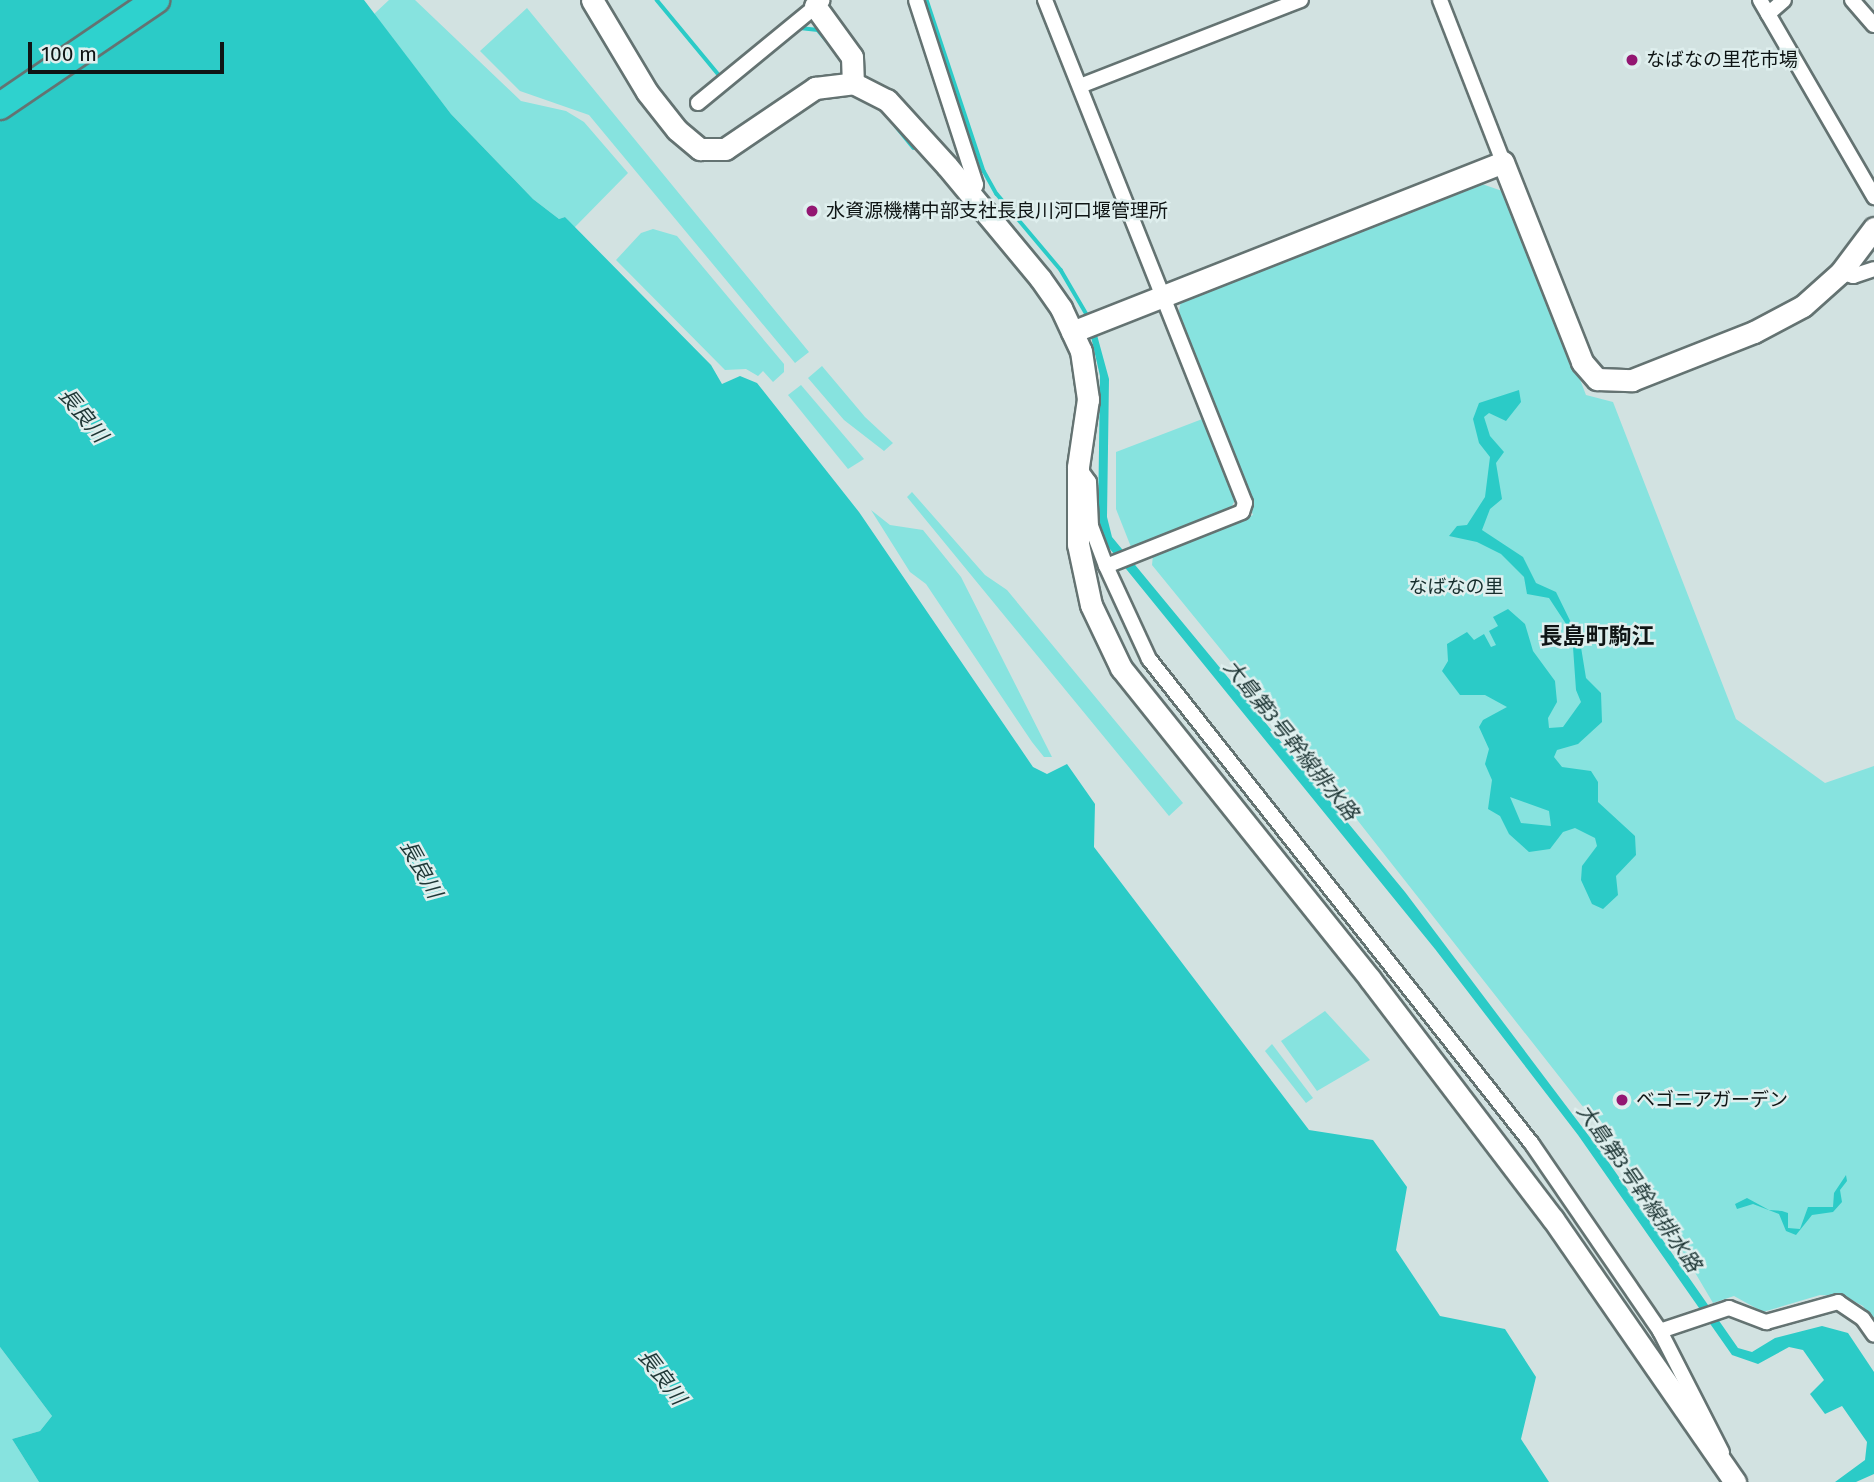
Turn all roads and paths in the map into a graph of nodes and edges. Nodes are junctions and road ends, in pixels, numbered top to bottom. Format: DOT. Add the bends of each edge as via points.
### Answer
graph roads {
  1 [pos="156,0"];
  2 [pos="592,0"];
  3 [pos="916,0"];
  4 [pos="1045,0"];
  5 [pos="1301,0"];
  6 [pos="1440,0"];
  7 [pos="1760,0"];
  8 [pos="1784,0"];
  9 [pos="1852,0"];
  10 [pos="819,3"];
  11 [pos="1768,14"];
  12 [pos="1874,25"];
  13 [pos="853,83"];
  14 [pos="1080,86"];
  15 [pos="698,103"];
  16 [pos="0,106"];
  17 [pos="1503,162"];
  18 [pos="971,195"];
  19 [pos="1874,197"];
  20 [pos="1874,228"];
  21 [pos="1874,269"];
  22 [pos="1841,272"];
  23 [pos="1161,296"];
  24 [pos="1085,327"];
  25 [pos="1078,467"];
  26 [pos="1111,565"];
  27 [pos="1660,1331"];
  28 [pos="1874,1335"];
  29 [pos="1735,1480"];
  1 -- 16 [label="highway"];
  2 -- 13 [label="street" via="646,92 677,130 700,149 725,149 815,88"];
  3 -- 18 [label="street" via="976,185"];
  4 -- 14 [label="street"];
  5 -- 14 [label="street"];
  6 -- 17 [label="street"];
  7 -- 11 [label="street"];
  8 -- 11 [label="street"];
  9 -- 12 [label="street"];
  10 -- 13 [label="street" via="852,57"];
  10 -- 15 [label="street"];
  11 -- 19 [label="street"];
  13 -- 18 [label="street" via="887,100"];
  14 -- 23 [label="street"];
  17 -- 22 [label="street" via="1582,362 1597,379 1632,380 1754,332 1803,306"];
  17 -- 23 [label="street"];
  18 -- 24 [label="street"];
  20 -- 22 [label="street"];
  21 -- 22 [label="street" via="1853,276"];
  23 -- 24 [label="street"];
  23 -- 26 [label="street" via="1245,503 1242,512"];
  24 -- 25 [label="street" via="1088,399"];
  25 -- 26 [label="street" via="1088,482 1091,526"];
  25 -- 29 [label="street" via="1078,544 1084,575 1091,605 1121,668 1370,979 1553,1219"];
  26 -- 27 [label="street" via="1149,659 1507,1111"];
  27 -- 28 [label="street" via="1737,1308 1766,1322 1838,1303 1850,1308"];
  27 -- 29 [label="street"];
}
